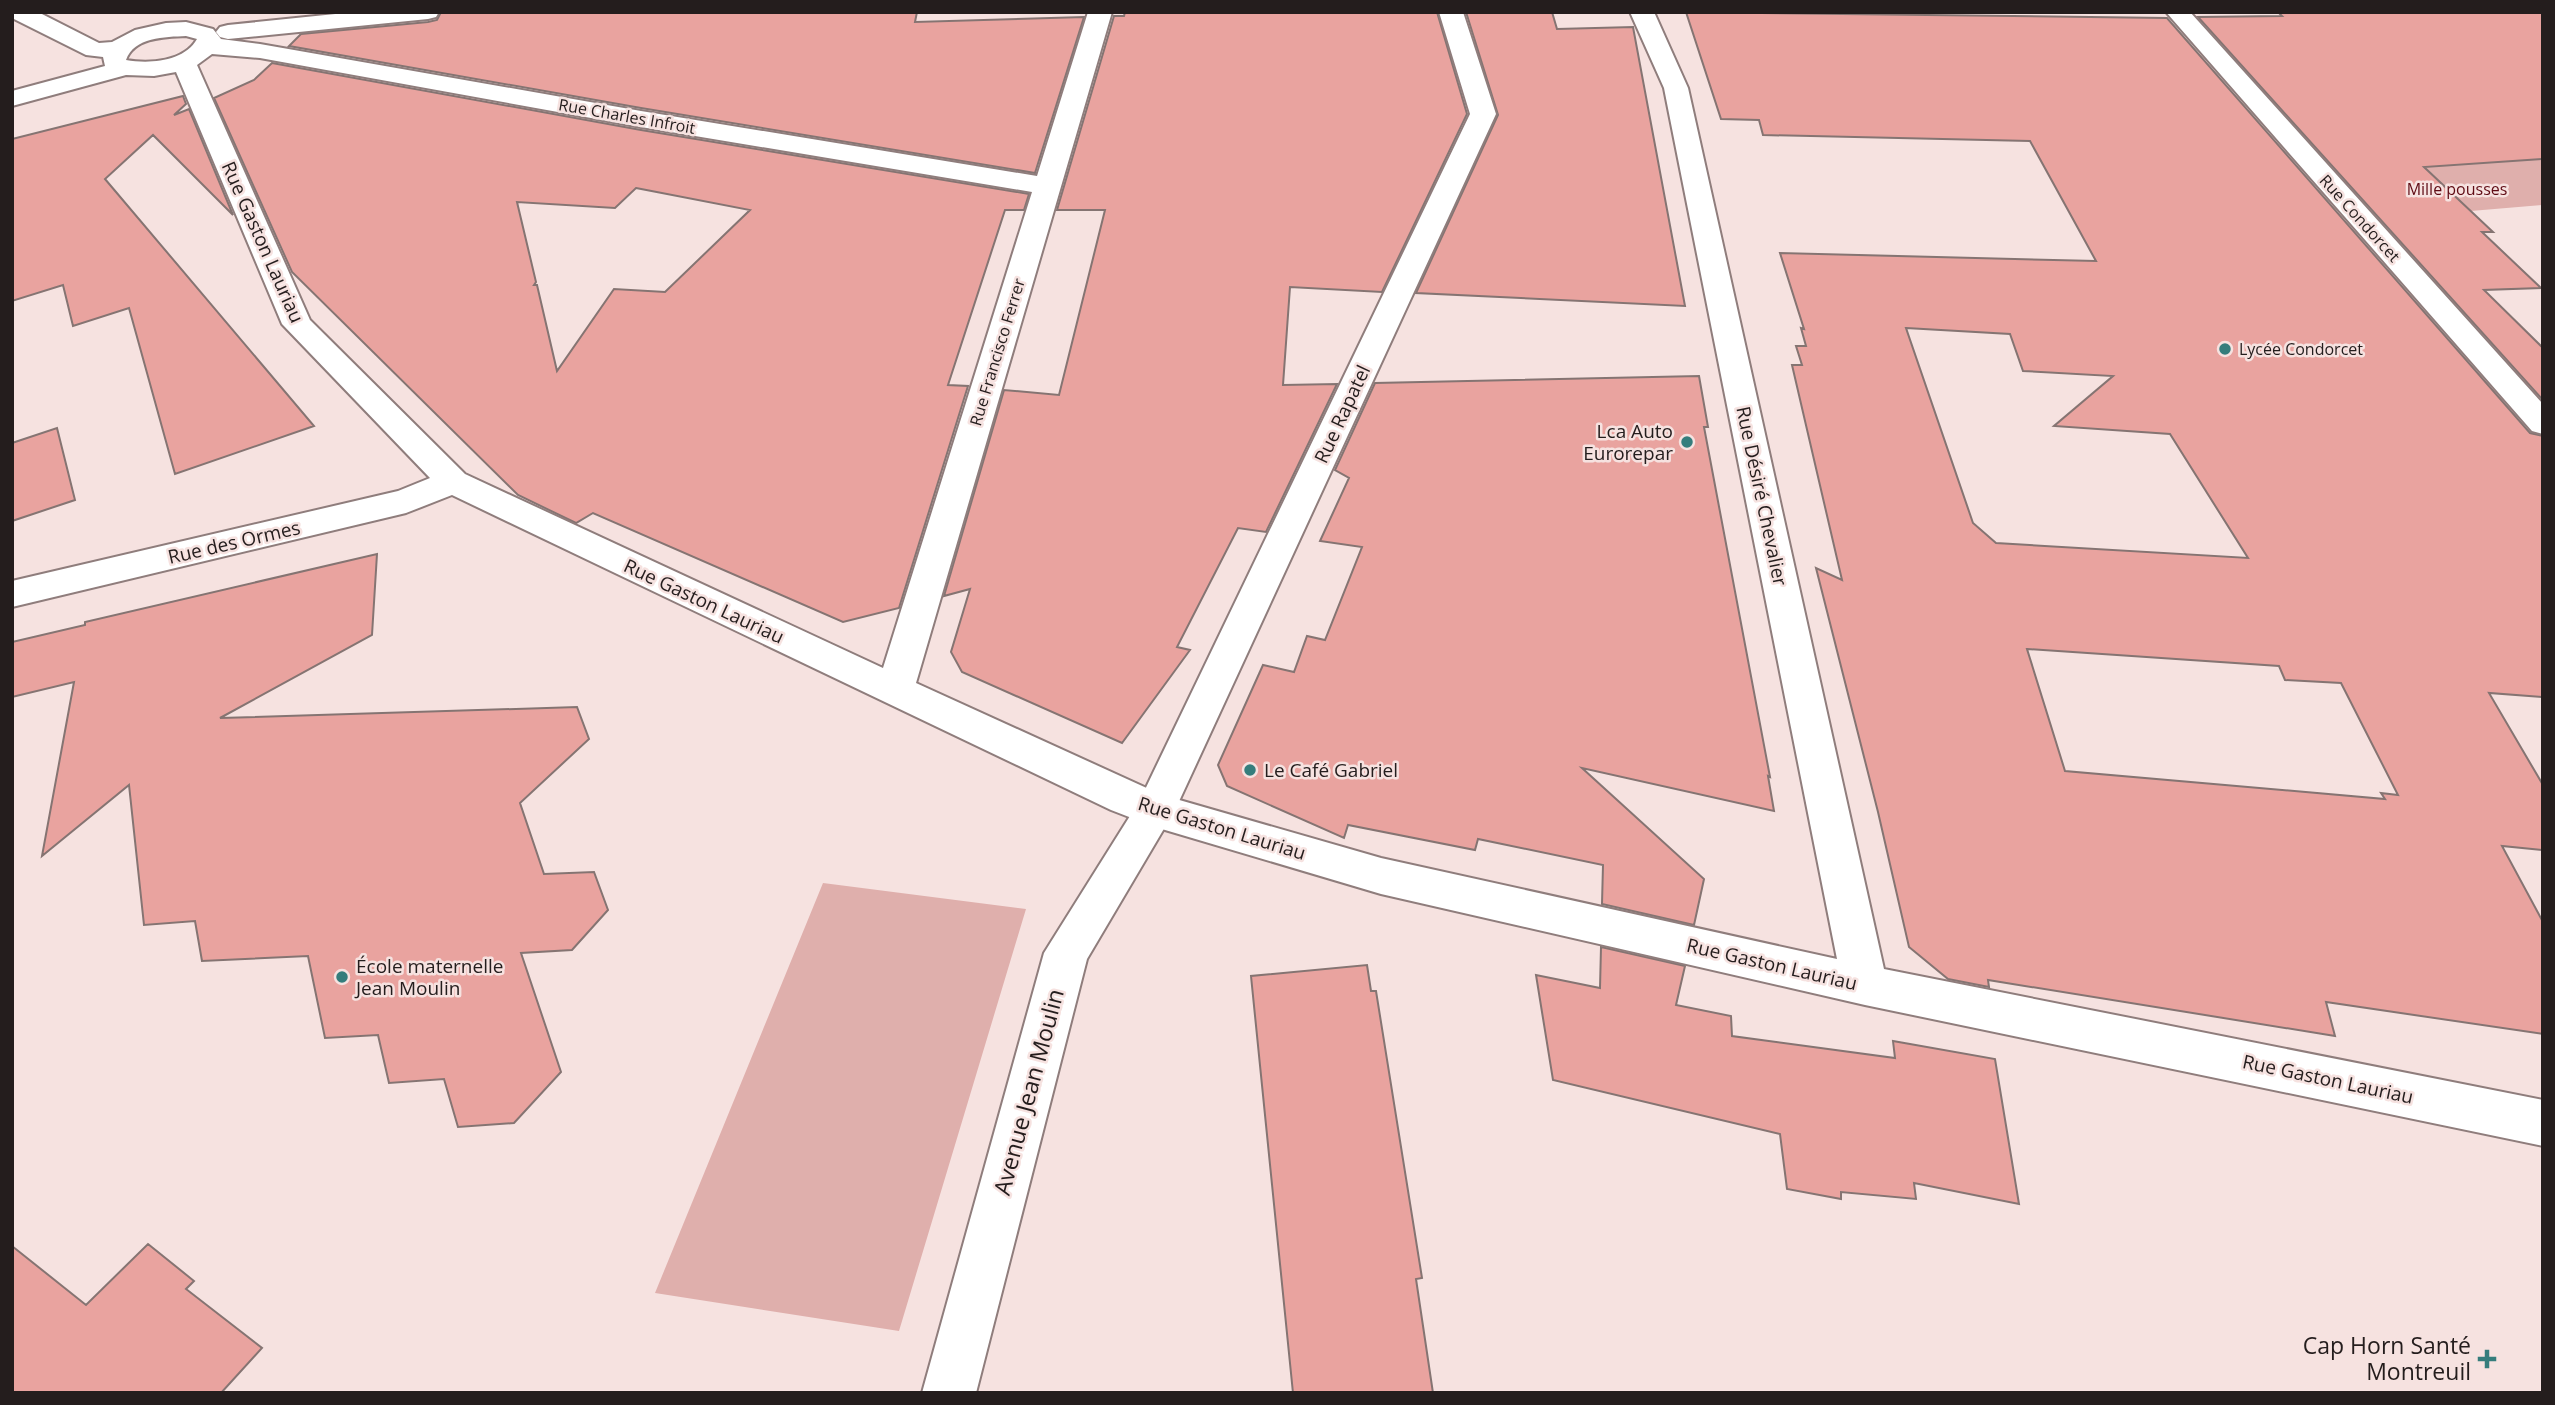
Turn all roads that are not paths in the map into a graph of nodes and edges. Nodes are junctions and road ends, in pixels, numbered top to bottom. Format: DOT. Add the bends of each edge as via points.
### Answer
graph roads {
  1 [pos="19,12"];
  2 [pos="428,12"];
  3 [pos="1100,12"];
  4 [pos="1451,12"];
  5 [pos="1642,12"];
  6 [pos="2177,12"];
  7 [pos="128,17"];
  8 [pos="156,32"];
  9 [pos="198,47"];
  10 [pos="122,58"];
  11 [pos="12,99"];
  12 [pos="1047,186"];
  13 [pos="2543,424"];
  14 [pos="453,482"];
  15 [pos="12,594"];
  16 [pos="895,691"];
  17 [pos="1155,810"];
  18 [pos="1865,985"];
  19 [pos="2543,1123"];
  20 [pos="949,1393"];
  1 -- 10 [label="street" via="95,50"];
  2 -- 9 [label="street"];
  3 -- 12 [label="street, Rue Francisco Ferrer"];
  4 -- 17 [label="street, Rue Rapatel" via="1483,114"];
  5 -- 18 [label="street, Rue Désiré Chevalier" via="1676,88"];
  6 -- 13 [label="street, Rue Condorcet"];
  7 -- 8 [label="street"];
  8 -- 9 [label="street" via="186,29"];
  8 -- 10 [label="street" via="141,36"];
  9 -- 10 [label="street" via="157,68"];
  9 -- 12 [label="street, Rue Charles Infroit" via="274,54"];
  9 -- 14 [label="street, Rue Gaston Lauriau" via="189,71 297,324"];
  10 -- 11 [label="street"];
  12 -- 16 [label="street, Rue Francisco Ferrer"];
  14 -- 15 [label="street, Rue des Ormes" via="406,502"];
  14 -- 16 [label="street, Rue Gaston Lauriau"];
  16 -- 17 [label="street, Rue Gaston Lauriau"];
  17 -- 18 [label="street, Rue Gaston Lauriau" via="1381,876"];
  17 -- 20 [label="street, Avenue Jean Moulin" via="1066,953"];
  18 -- 19 [label="street, Rue Gaston Lauriau"];
}
